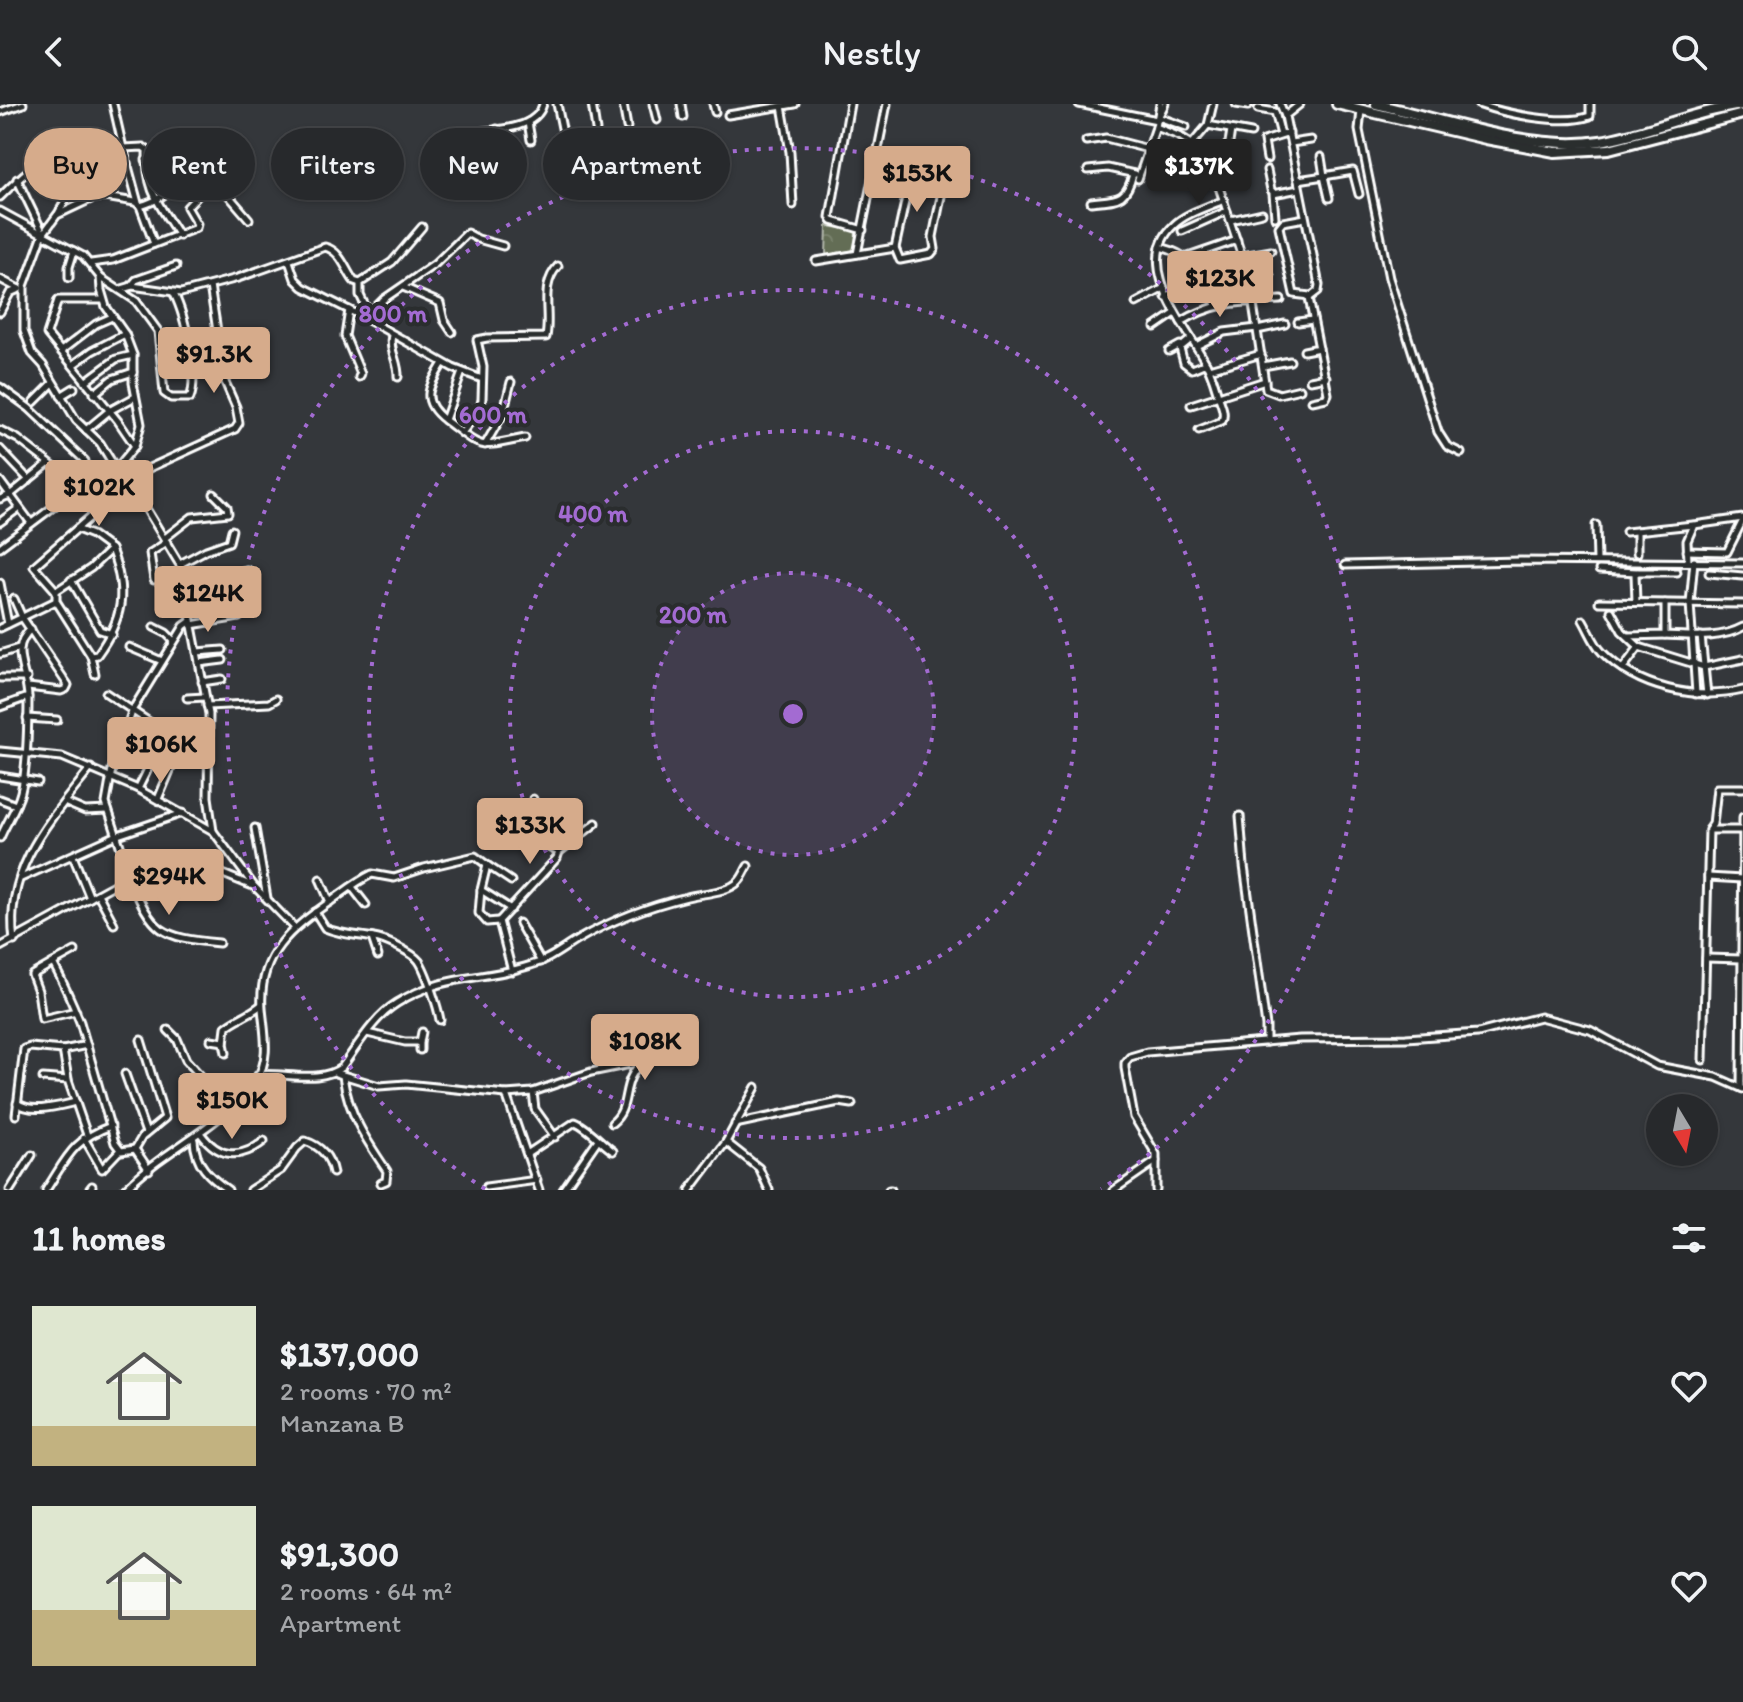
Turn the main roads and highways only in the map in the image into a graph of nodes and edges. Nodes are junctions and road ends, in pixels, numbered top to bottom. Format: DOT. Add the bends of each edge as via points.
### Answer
graph roads {
  1 [pos="1337,104"];
  2 [pos="1376,104"];
  3 [pos="1403,104"];
  4 [pos="1743,105"];
  5 [pos="1418,114"];
  6 [pos="1743,114"];
  1 -- 6 [label="main road" via="1524,148 1579,152"];
  2 -- 5 [label="main road"];
  3 -- 5 [label="main road"];
  4 -- 5 [label="main road" via="1581,143 1521,138"];
}
